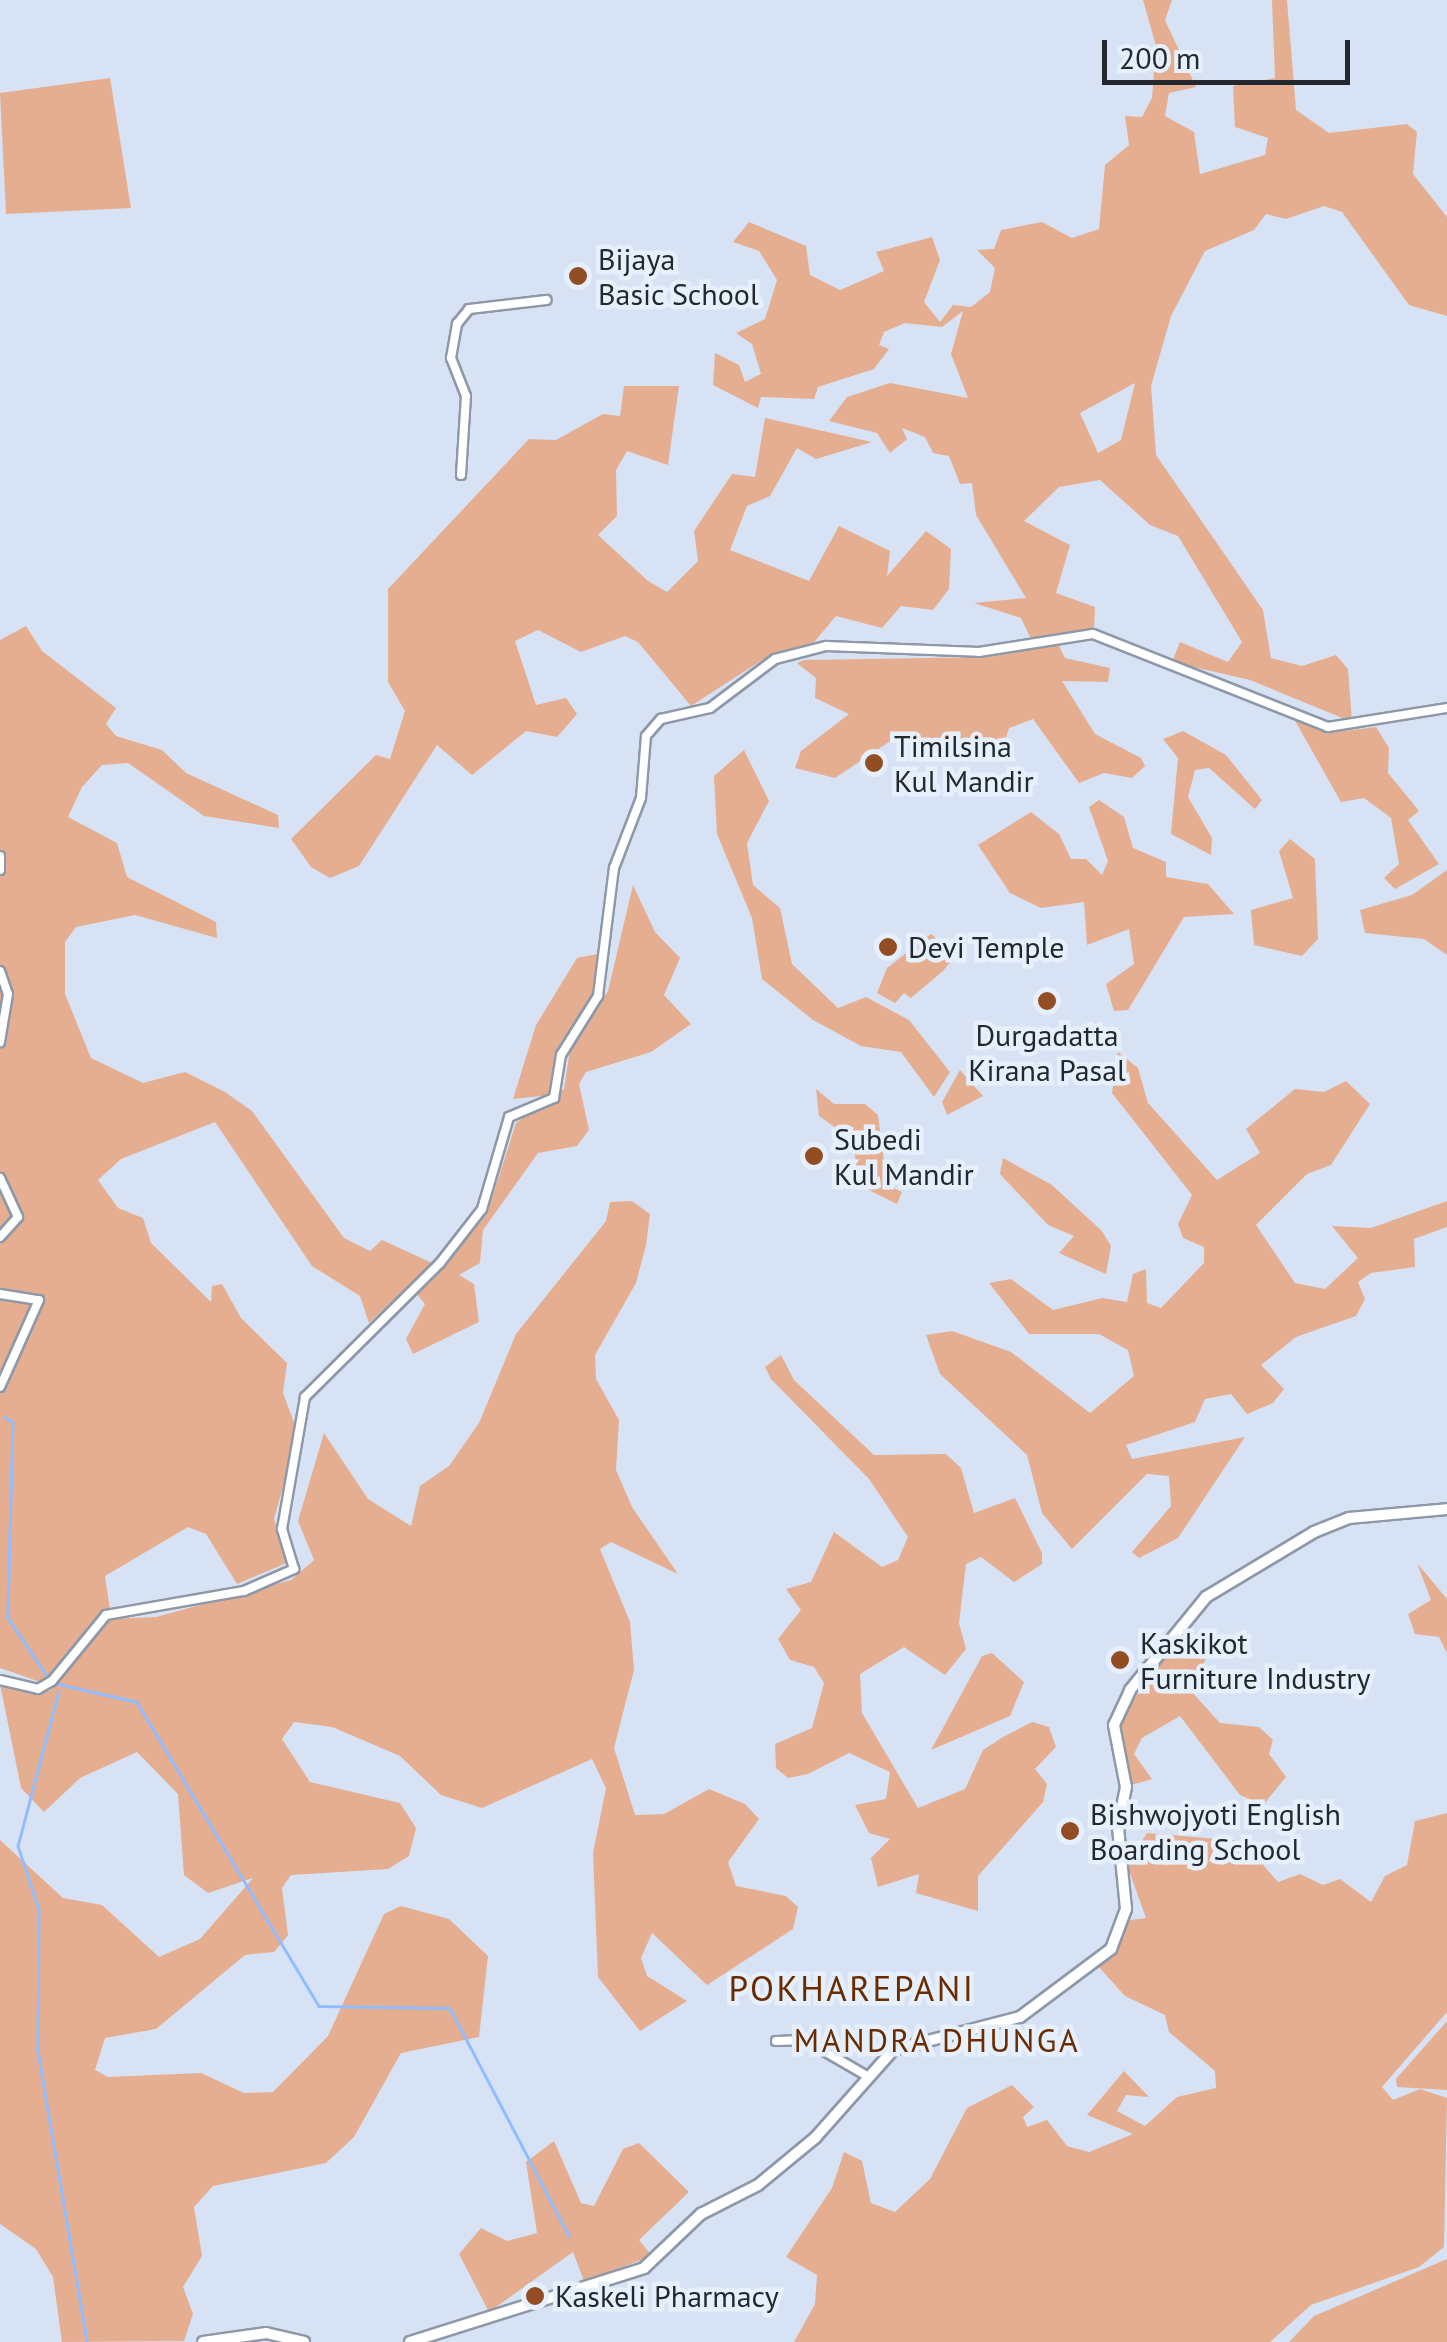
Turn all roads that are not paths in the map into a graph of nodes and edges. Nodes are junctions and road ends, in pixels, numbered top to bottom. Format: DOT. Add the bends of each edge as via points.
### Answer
graph roads {
  1 [pos="546,300"];
  2 [pos="461,475"];
  3 [pos="1447,708"];
  4 [pos="0,856"];
  5 [pos="0,870"];
  6 [pos="0,971"];
  7 [pos="0,1042"];
  8 [pos="0,1178"];
  9 [pos="0,1237"];
  10 [pos="0,1294"];
  11 [pos="0,1387"];
  12 [pos="1447,1509"];
  13 [pos="0,1680"];
  14 [pos="776,2041"];
  15 [pos="868,2076"];
  16 [pos="203,2342"];
  17 [pos="304,2342"];
  18 [pos="410,2342"];
  1 -- 2 [label="street" via="469,309 456,324"];
  3 -- 13 [label="street" via="1328,727 1093,634 979,652 826,646 775,659 710,708 661,720 646,736 641,798 614,868 598,996 561,1055 554,1098 510,1117 482,1208 440,1263 305,1398 305,1436 282,1529 294,1569 244,1591 106,1615 52,1681 38,1689"];
  4 -- 5 [label="street"];
  6 -- 7 [label="street" via="8,994"];
  8 -- 9 [label="street" via="18,1217"];
  10 -- 11 [label="street" via="39,1300"];
  12 -- 15 [label="street" via="1336,1522 1206,1598 1114,1725 1126,1787 1120,1938 1020,2016 906,2042"];
  14 -- 15 [label="street" via="805,2040"];
  15 -- 18 [label="street" via="816,2138 758,2185 701,2214 644,2268"];
  16 -- 17 [label="street" via="266,2333"];
}
